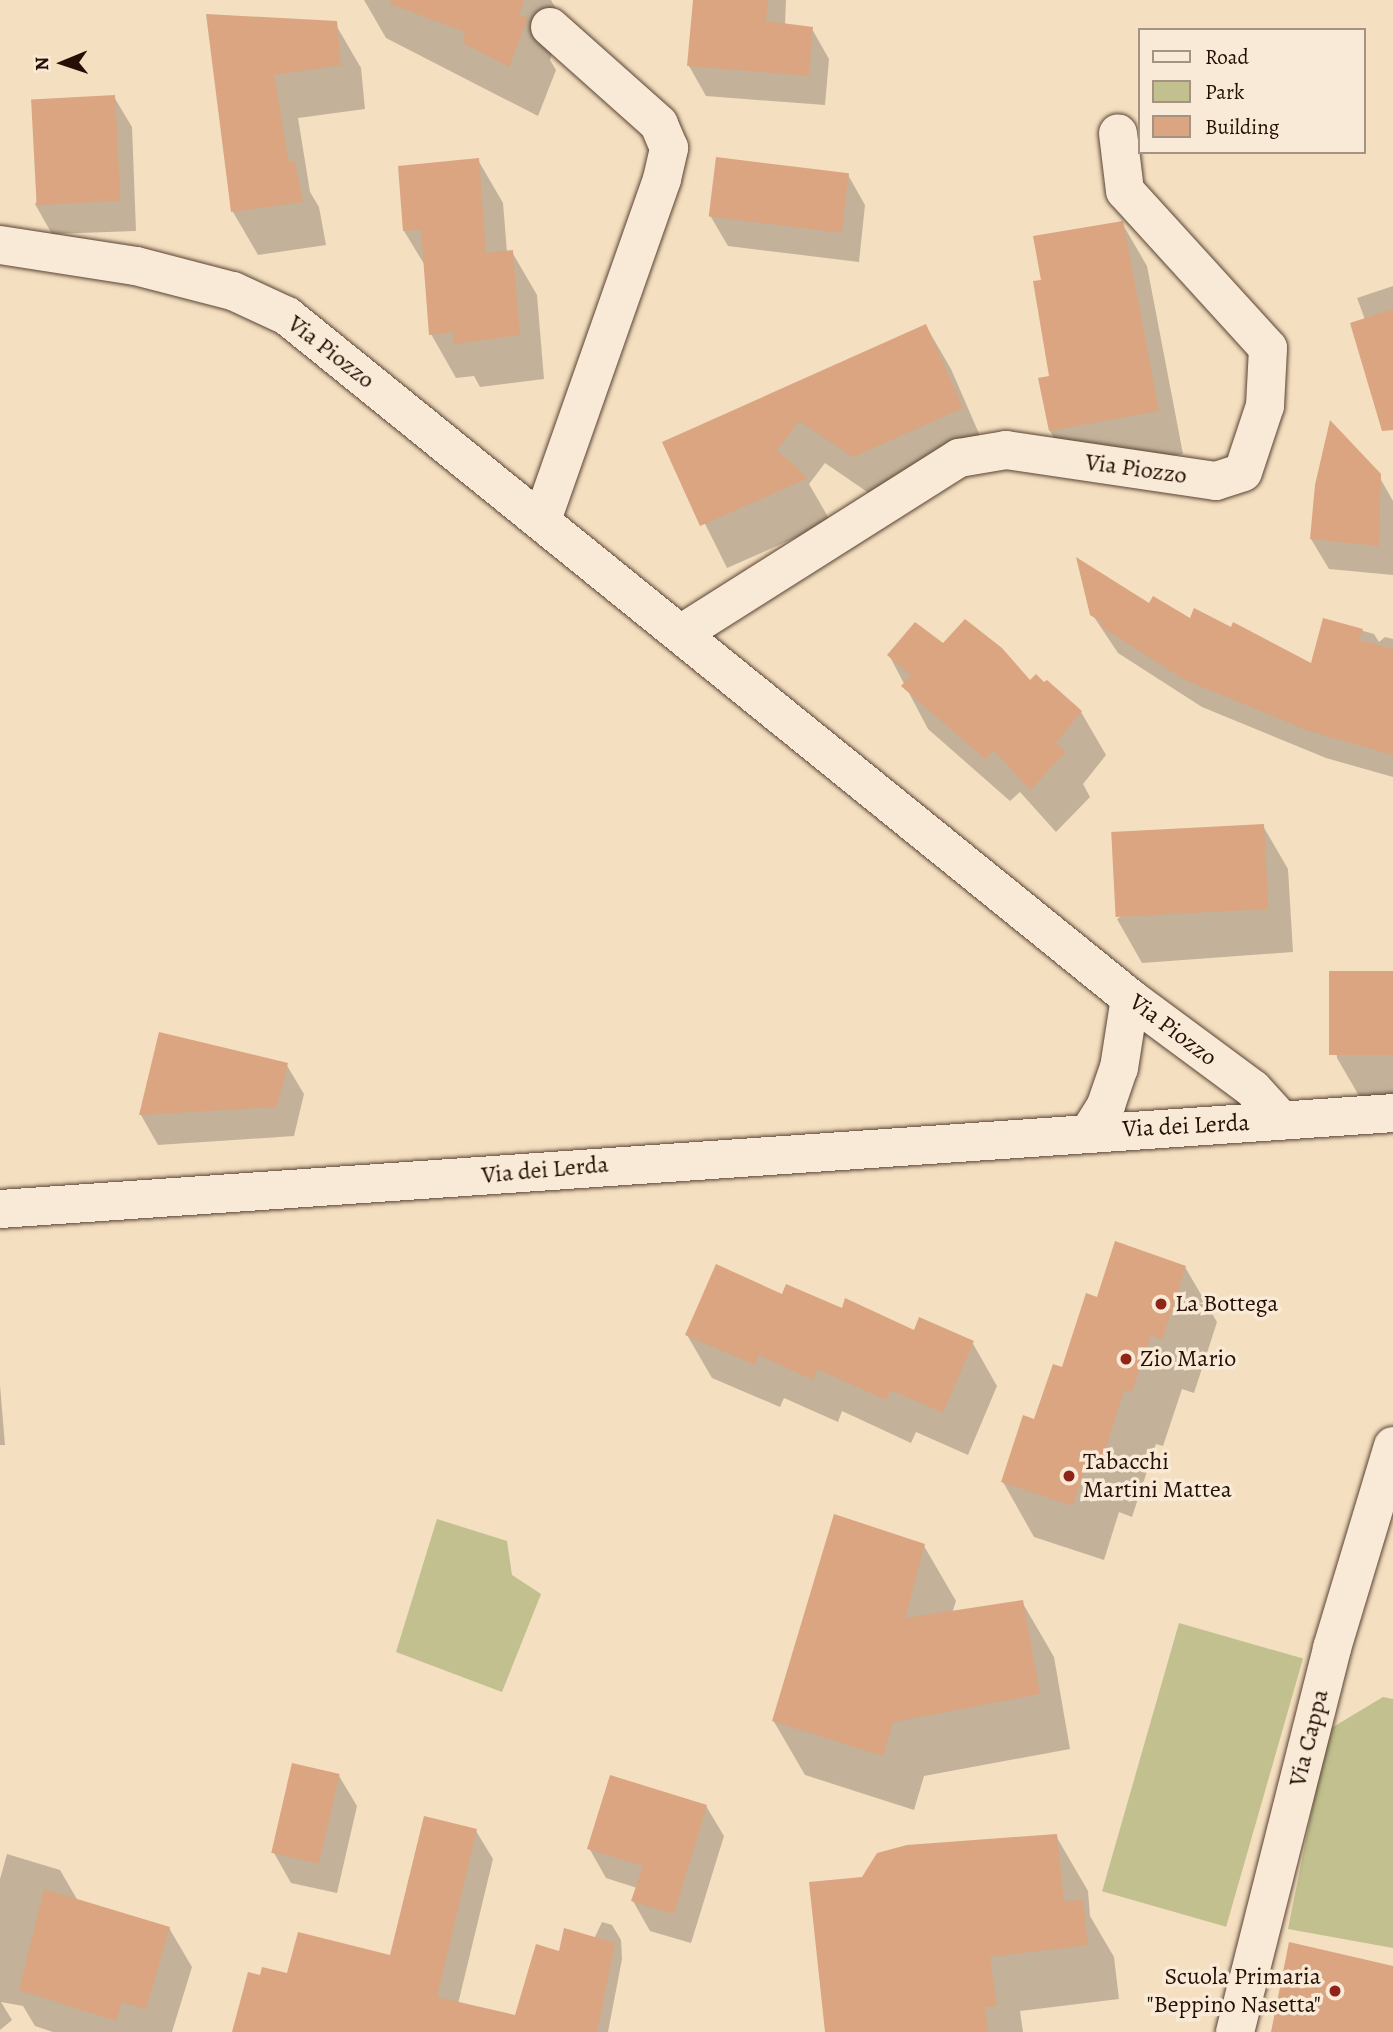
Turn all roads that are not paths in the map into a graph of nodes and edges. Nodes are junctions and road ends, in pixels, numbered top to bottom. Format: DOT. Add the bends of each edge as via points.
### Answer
graph roads {
  1 [pos="550,27"];
  2 [pos="1118,133"];
  3 [pos="0,245"];
  4 [pos="542,520"];
  5 [pos="682,633"];
  6 [pos="1130,998"];
  7 [pos="1393,1113"];
  8 [pos="1282,1121"];
  9 [pos="1090,1131"];
  10 [pos="0,1209"];
  11 [pos="1393,1446"];
  12 [pos="1235,2032"];
  1 -- 4 [label="street" via="659,124 669,148"];
  2 -- 5 [label="street, Via Piozzo" via="1125,191 1268,348 1265,406 1243,472 1216,481 1006,450 959,458"];
  3 -- 4 [label="street, Via Piozzo" via="136,266 233,291 287,316"];
  4 -- 5 [label="street, Via Piozzo"];
  5 -- 6 [label="street, Via Piozzo"];
  6 -- 8 [label="street, Via Piozzo" via="1253,1089"];
  6 -- 9 [label="street, Via dei Lerda" via="1119,1068 1106,1105"];
  7 -- 8 [label="street"];
  8 -- 9 [label="street, Via dei Lerda"];
  9 -- 10 [label="street, Via dei Lerda"];
  11 -- 12 [label="street, Via Cappa" via="1332,1648"];
}
